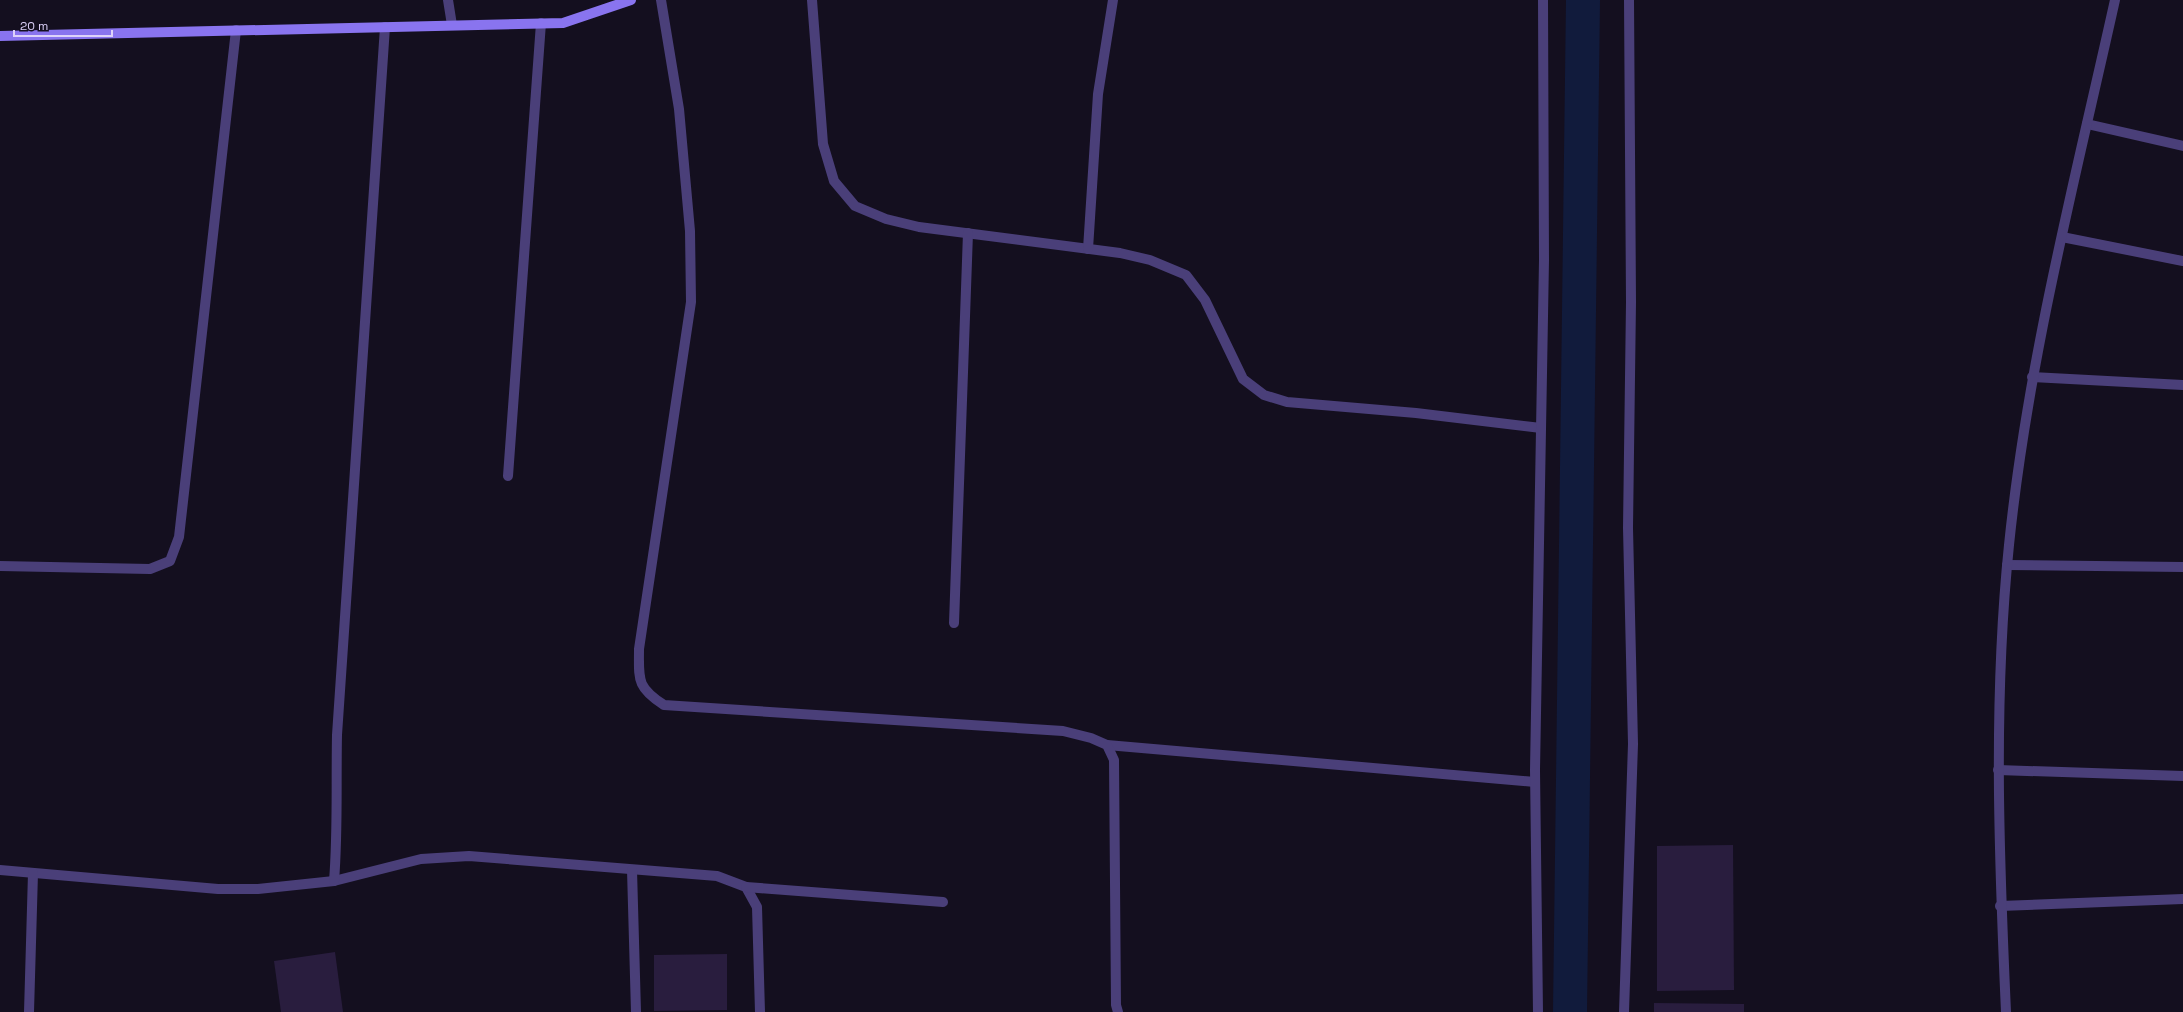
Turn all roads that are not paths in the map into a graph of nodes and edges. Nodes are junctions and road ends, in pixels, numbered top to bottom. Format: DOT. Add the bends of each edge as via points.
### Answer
graph roads {
  1 [pos="448,0"];
  2 [pos="631,0"];
  3 [pos="661,0"];
  4 [pos="812,0"];
  5 [pos="1112,0"];
  6 [pos="1543,0"];
  7 [pos="1629,0"];
  8 [pos="2115,0"];
  9 [pos="541,23"];
  10 [pos="452,25"];
  11 [pos="385,27"];
  12 [pos="236,30"];
  13 [pos="0,36"];
  14 [pos="2087,124"];
  15 [pos="2183,146"];
  16 [pos="968,233"];
  17 [pos="2062,237"];
  18 [pos="1088,249"];
  19 [pos="2183,261"];
  20 [pos="2032,378"];
  21 [pos="2183,385"];
  22 [pos="1541,428"];
  23 [pos="508,476"];
  24 [pos="2007,565"];
  25 [pos="0,566"];
  26 [pos="2183,568"];
  27 [pos="954,623"];
  28 [pos="1107,745"];
  29 [pos="1998,770"];
  30 [pos="2183,776"];
  31 [pos="1535,782"];
  32 [pos="0,870"];
  33 [pos="632,870"];
  34 [pos="33,873"];
  35 [pos="334,881"];
  36 [pos="746,887"];
  37 [pos="2183,899"];
  38 [pos="943,902"];
  39 [pos="2000,906"];
  40 [pos="29,1012"];
  41 [pos="636,1012"];
  42 [pos="760,1012"];
  43 [pos="1118,1012"];
  44 [pos="1538,1012"];
  45 [pos="1624,1012"];
  46 [pos="2006,1012"];
  1 -- 10 [label="street"];
  2 -- 9 [label="main road" via="563,23"];
  3 -- 28 [label="street" via="679,109 690,231 691,302 639,649 639,681 653,698 664,705 1063,731"];
  4 -- 16 [label="street" via="823,144 834,181 855,206 886,219 919,227"];
  5 -- 18 [label="street" via="1096,110"];
  6 -- 22 [label="street" via="1544,260"];
  7 -- 45 [label="street" via="1631,310 1628,536 1633,744"];
  8 -- 14 [label="street"];
  9 -- 10 [label="main road"];
  9 -- 23 [label="street"];
  10 -- 11 [label="main road"];
  11 -- 12 [label="main road"];
  11 -- 35 [label="street" via="338,728 335,789 337,844"];
  12 -- 13 [label="main road"];
  12 -- 25 [label="street" via="179,537 170,561 150,569"];
  14 -- 15 [label="street"];
  14 -- 17 [label="street"];
  16 -- 18 [label="street"];
  16 -- 27 [label="street"];
  17 -- 19 [label="street"];
  17 -- 20 [label="street"];
  18 -- 22 [label="street" via="1150,260 1186,275 1205,300 1244,379 1264,395 1287,402 1416,413"];
  20 -- 21 [label="street"];
  20 -- 24 [label="street"];
  22 -- 31 [label="street"];
  24 -- 26 [label="street"];
  24 -- 29 [label="street" via="2001,644"];
  28 -- 31 [label="street"];
  28 -- 43 [label="street" via="1114,760"];
  29 -- 30 [label="street"];
  29 -- 39 [label="street"];
  31 -- 44 [label="street"];
  32 -- 34 [label="street"];
  33 -- 35 [label="street" via="447,856 421,859"];
  33 -- 36 [label="street" via="717,876"];
  33 -- 41 [label="street"];
  34 -- 35 [label="street" via="218,889 258,889"];
  34 -- 40 [label="street"];
  36 -- 38 [label="street"];
  36 -- 42 [label="street" via="757,907"];
  37 -- 39 [label="street"];
  39 -- 46 [label="street"];
}
